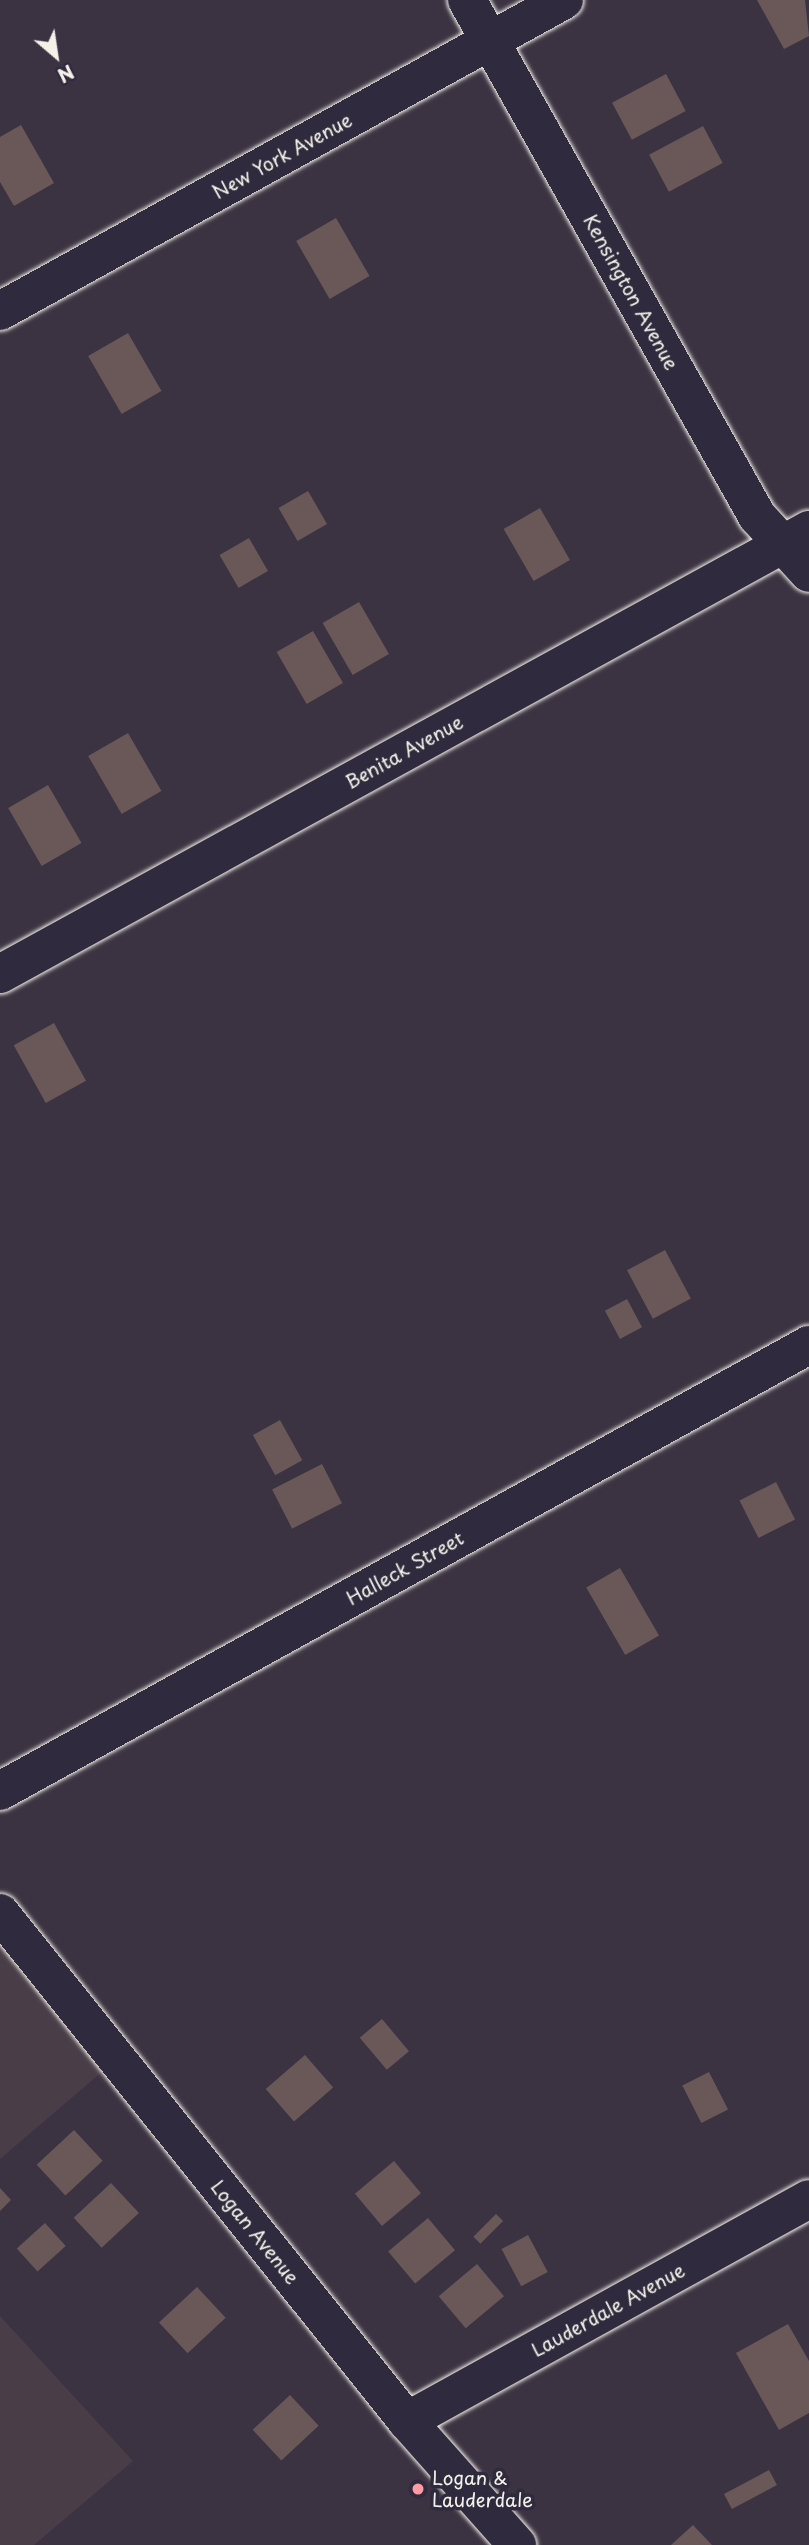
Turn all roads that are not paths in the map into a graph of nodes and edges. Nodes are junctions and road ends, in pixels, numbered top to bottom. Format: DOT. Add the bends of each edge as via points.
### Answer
graph roads {
  1 [pos="467,0"];
  2 [pos="564,0"];
  3 [pos="489,41"];
  4 [pos="0,311"];
  5 [pos="796,537"];
  6 [pos="809,573"];
  7 [pos="0,974"];
  8 [pos="809,1345"];
  9 [pos="0,1791"];
  10 [pos="0,1913"];
  11 [pos="809,2199"];
  12 [pos="407,2421"];
  13 [pos="517,2545"];
  1 -- 3 [label="street, Kensington Avenue"];
  2 -- 3 [label="street, New York Avenue"];
  3 -- 4 [label="street, New York Avenue"];
  3 -- 5 [label="street, Kensington Avenue" via="757,516"];
  5 -- 6 [label="street, Kensington Avenue"];
  5 -- 7 [label="street, Benita Avenue"];
  8 -- 9 [label="street, Halleck Street"];
  10 -- 12 [label="street, Logan Avenue"];
  11 -- 12 [label="street, Lauderdale Avenue"];
  12 -- 13 [label="street, Logan Avenue"];
}
